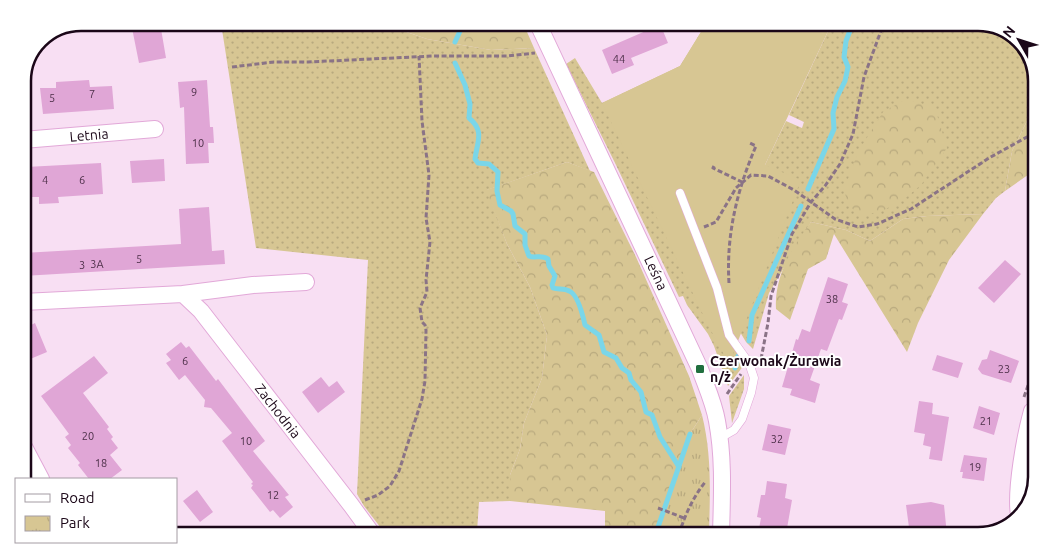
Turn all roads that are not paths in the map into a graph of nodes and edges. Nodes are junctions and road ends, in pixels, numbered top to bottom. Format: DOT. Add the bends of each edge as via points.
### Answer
graph roads {
  1 [pos="542,31"];
  2 [pos="155,130"];
  3 [pos="31,139"];
  4 [pos="680,193"];
  5 [pos="306,282"];
  6 [pos="183,294"];
  7 [pos="31,302"];
  8 [pos="1028,424"];
  9 [pos="720,438"];
  10 [pos="31,460"];
  11 [pos="40,478"];
  12 [pos="1018,507"];
  13 [pos="366,527"];
  14 [pos="721,527"];
  1 -- 9 [label="street, Leśna" via="700,369"];
  2 -- 3 [label="street, Letnia"];
  4 -- 9 [label="lane" via="717,288 729,335 749,363 754,378 742,419 734,430"];
  5 -- 6 [label="street" via="253,284"];
  6 -- 7 [label="street"];
  6 -- 13 [label="street, Zachodnia" via="201,311"];
  8 -- 12 [label="street"];
  9 -- 14 [label="street, Leśna"];
  10 -- 11 [label="street"];
}
